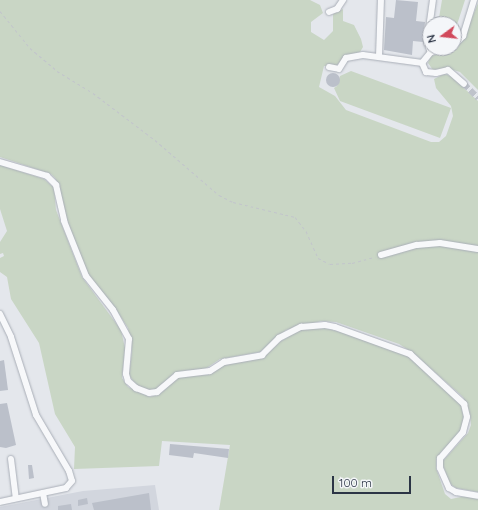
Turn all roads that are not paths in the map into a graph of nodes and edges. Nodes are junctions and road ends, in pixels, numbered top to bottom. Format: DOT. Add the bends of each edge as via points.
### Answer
graph roads {
  1 [pos="343,0"];
  2 [pos="382,0"];
  3 [pos="433,0"];
  4 [pos="474,0"];
  5 [pos="329,12"];
  6 [pos="431,16"];
  7 [pos="462,37"];
  8 [pos="379,56"];
  9 [pos="428,56"];
  10 [pos="422,63"];
  11 [pos="329,68"];
  12 [pos="464,84"];
  13 [pos="0,162"];
  14 [pos="478,249"];
  15 [pos="381,255"];
  16 [pos="0,314"];
  17 [pos="11,459"];
  18 [pos="42,493"];
  19 [pos="478,496"];
  20 [pos="16,498"];
  21 [pos="0,502"];
  22 [pos="45,504"];
  1 -- 5 [label="street" via="337,9"];
  2 -- 8 [label="street"];
  3 -- 6 [label="street"];
  4 -- 7 [label="street"];
  8 -- 10 [label="street"];
  8 -- 11 [label="street" via="346,58 339,69"];
  9 -- 10 [label="street"];
  10 -- 12 [label="street" via="426,72 448,70"];
  13 -- 19 [label="street" via="47,176 56,185 61,211 86,276 113,310 127,334 129,350 126,374 128,381 136,388 148,393 157,392 177,375 210,371 224,362 258,357 270,350 280,338 301,327 336,327 410,354 464,404 467,417 463,432 440,458 440,468 449,488"];
  14 -- 15 [label="street" via="440,243 425,244"];
  16 -- 18 [label="street" via="11,337 36,415 72,476 70,485 66,488"];
  17 -- 20 [label="street"];
  18 -- 20 [label="street"];
  18 -- 22 [label="street"];
  20 -- 21 [label="street"];
}
